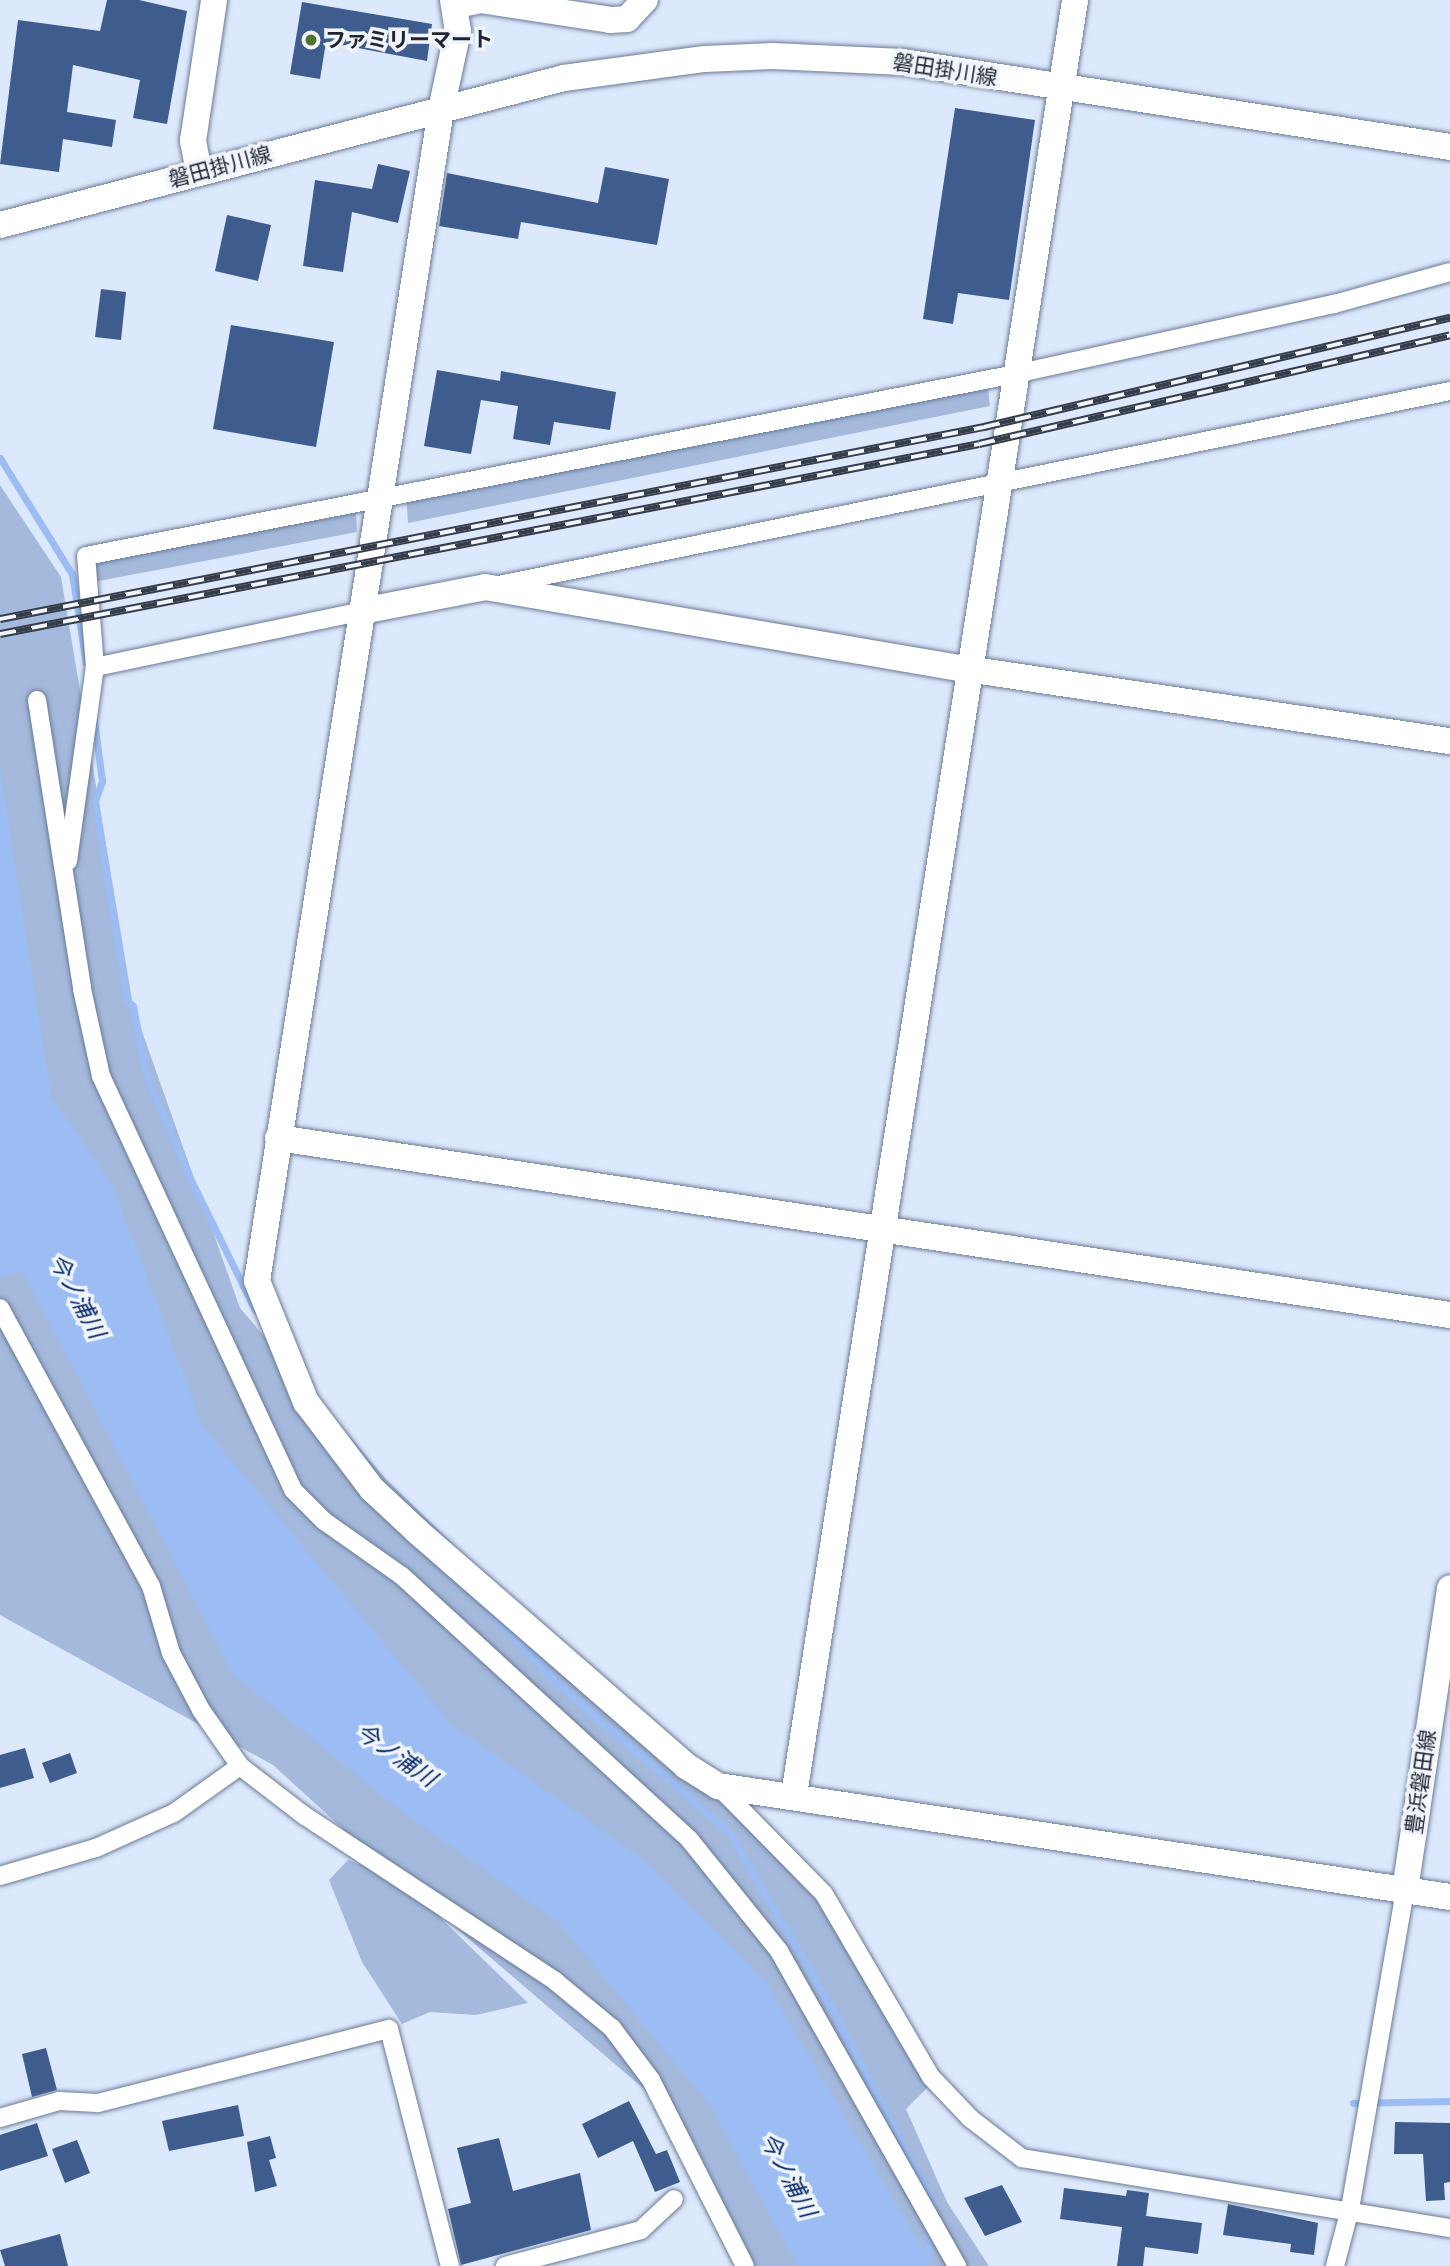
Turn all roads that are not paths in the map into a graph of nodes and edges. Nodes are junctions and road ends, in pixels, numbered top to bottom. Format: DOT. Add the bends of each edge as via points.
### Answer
graph roads {
  1 [pos="214,0"];
  2 [pos="645,0"];
  3 [pos="1075,0"];
  4 [pos="455,3"];
  5 [pos="1062,88"];
  6 [pos="441,110"];
  7 [pos="1450,147"];
  8 [pos="199,172"];
  9 [pos="0,225"];
  10 [pos="1450,272"];
  11 [pos="1014,373"];
  12 [pos="1450,391"];
  13 [pos="996,486"];
  14 [pos="380,498"];
  15 [pos="485,587"];
  16 [pos="362,611"];
  17 [pos="94,667"];
  18 [pos="967,669"];
  19 [pos="37,700"];
  20 [pos="1450,741"];
  21 [pos="66,879"];
  22 [pos="278,1138"];
  23 [pos="882,1228"];
  24 [pos="0,1308"];
  25 [pos="1450,1315"];
  26 [pos="1450,1588"];
  27 [pos="240,1766"];
  28 [pos="718,1786"];
  29 [pos="794,1795"];
  30 [pos="0,1876"];
  31 [pos="1405,1890"];
  32 [pos="1450,1897"];
  33 [pos="0,2118"];
  34 [pos="674,2199"];
  35 [pos="1350,2210"];
  36 [pos="1450,2228"];
  37 [pos="450,2266"];
  38 [pos="505,2266"];
  39 [pos="745,2266"];
  40 [pos="957,2266"];
  41 [pos="1335,2266"];
  1 -- 8 [label="street" via="193,141"];
  2 -- 4 [label="street" via="627,19 610,20 480,0"];
  3 -- 5 [label="street"];
  4 -- 6 [label="street" via="458,30"];
  5 -- 6 [label="street, 磐田掛川線" via="903,62 773,56 705,59 564,78"];
  5 -- 7 [label="street, 磐田掛川線"];
  5 -- 11 [label="street"];
  6 -- 8 [label="street, 磐田掛川線"];
  6 -- 14 [label="street"];
  8 -- 9 [label="street, 磐田掛川線"];
  10 -- 11 [label="street" via="1334,304"];
  11 -- 13 [label="street"];
  11 -- 14 [label="street"];
  12 -- 13 [label="street"];
  13 -- 15 [label="street"];
  13 -- 18 [label="street"];
  14 -- 16 [label="street"];
  14 -- 17 [label="street" via="86,556"];
  15 -- 16 [label="street"];
  15 -- 18 [label="street"];
  16 -- 17 [label="street"];
  16 -- 22 [label="street"];
  17 -- 21 [label="street"];
  18 -- 20 [label="street"];
  18 -- 23 [label="street"];
  19 -- 21 [label="street"];
  21 -- 40 [label="street" via="101,1076 293,1490 324,1521 402,1576 689,1839 779,1951"];
  22 -- 23 [label="street"];
  22 -- 28 [label="street" via="257,1281 306,1402 372,1489 418,1532 686,1766"];
  23 -- 25 [label="street"];
  23 -- 29 [label="street"];
  24 -- 27 [label="street" via="151,1586 171,1653 201,1710"];
  26 -- 31 [label="street, 豊浜磐田線"];
  27 -- 30 [label="street" via="174,1813 96,1848"];
  27 -- 39 [label="street" via="305,1816 555,1981 612,2028 651,2080"];
  28 -- 29 [label="street"];
  28 -- 35 [label="street" via="824,1894 931,2077 970,2118 1022,2158"];
  29 -- 31 [label="street"];
  31 -- 32 [label="street"];
  31 -- 35 [label="street"];
  33 -- 37 [label="street" via="59,2101 99,2103 389,2029"];
  34 -- 38 [label="street" via="641,2230"];
  35 -- 36 [label="street"];
  35 -- 41 [label="street"];
}
